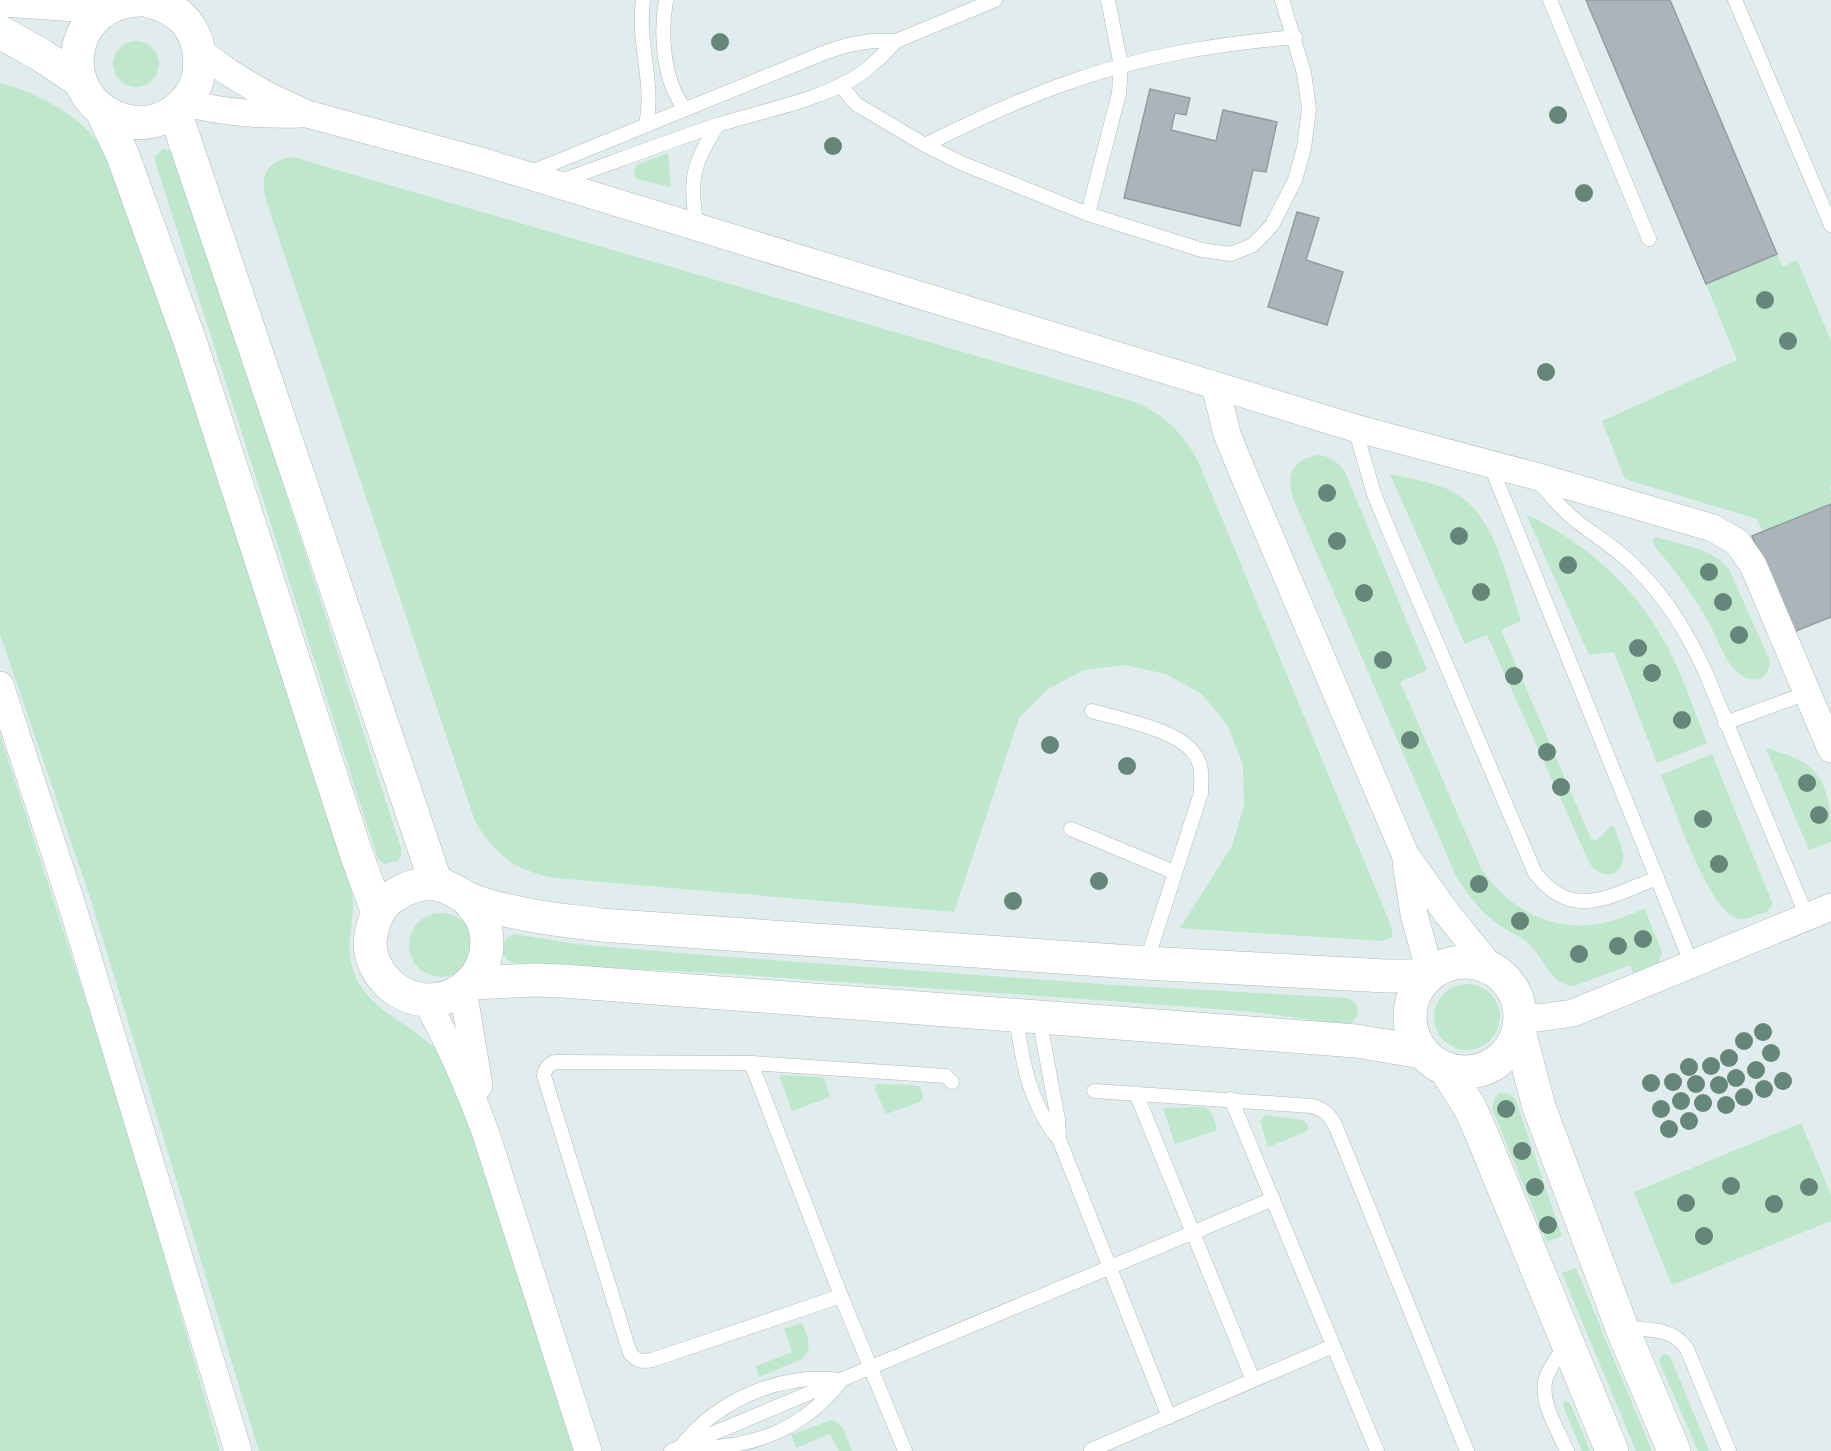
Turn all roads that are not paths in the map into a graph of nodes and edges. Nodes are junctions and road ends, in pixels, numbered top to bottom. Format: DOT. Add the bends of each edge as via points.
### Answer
graph roads {
  1 [pos="0,0"];
  2 [pos="146,0"];
  3 [pos="643,0"];
  4 [pos="666,0"];
  5 [pos="995,0"];
  6 [pos="1108,0"];
  7 [pos="1282,0"];
  8 [pos="1550,0"];
  9 [pos="1735,0"];
  10 [pos="124,4"];
  11 [pos="0,32"];
  12 [pos="1295,37"];
  13 [pos="896,41"];
  14 [pos="199,51"];
  15 [pos="1121,66"];
  16 [pos="80,81"];
  17 [pos="841,86"];
  18 [pos="180,107"];
  19 [pos="685,109"];
  20 [pos="102,111"];
  21 [pos="306,114"];
  22 [pos="646,125"];
  23 [pos="718,125"];
  24 [pos="925,145"];
  25 [pos="524,175"];
  26 [pos="553,184"];
  27 [pos="1088,214"];
  28 [pos="1831,225"];
  29 [pos="697,227"];
  30 [pos="1649,238"];
  31 [pos="1215,385"];
  32 [pos="1355,428"];
  33 [pos="1490,464"];
  34 [pos="1535,476"];
  35 [pos="0,685"];
  36 [pos="1807,693"];
  37 [pos="1092,711"];
  38 [pos="1725,723"];
  39 [pos="1831,749"];
  40 [pos="1071,829"];
  41 [pos="1405,854"];
  42 [pos="1174,872"];
  43 [pos="1657,878"];
  44 [pos="436,883"];
  45 [pos="466,898"];
  46 [pos="1819,912"];
  47 [pos="378,913"];
  48 [pos="1146,963"];
  49 [pos="1692,964"];
  50 [pos="1491,968"];
  51 [pos="1429,974"];
  52 [pos="467,987"];
  53 [pos="426,1001"];
  54 [pos="1027,1016"];
  55 [pos="1520,1024"];
  56 [pos="1434,1060"];
  57 [pos="752,1063"];
  58 [pos="952,1082"];
  59 [pos="1094,1091"];
  60 [pos="1136,1093"];
  61 [pos="1231,1099"];
  62 [pos="485,1131"];
  63 [pos="1059,1139"];
  64 [pos="1273,1199"];
  65 [pos="1193,1233"];
  66 [pos="1110,1267"];
  67 [pos="841,1296"];
  68 [pos="1622,1328"];
  69 [pos="1567,1342"];
  70 [pos="1333,1346"];
  71 [pos="871,1366"];
  72 [pos="841,1380"];
  73 [pos="1253,1380"];
  74 [pos="1169,1417"];
  75 [pos="676,1449"];
  76 [pos="1091,1450"];
  77 [pos="238,1451"];
  78 [pos="588,1451"];
  79 [pos="905,1451"];
  80 [pos="1377,1451"];
  81 [pos="1467,1451"];
  82 [pos="1567,1451"];
  83 [pos="1612,1451"];
  84 [pos="1674,1451"];
  85 [pos="1730,1451"];
  1 -- 10 [label="street"];
  2 -- 14 [label="street" via="181,16 193,32"];
  3 -- 22 [label="lane" via="641,29 649,97"];
  4 -- 19 [label="lane" via="663,29 669,77"];
  5 -- 13 [label="lane"];
  6 -- 15 [label="lane"];
  7 -- 12 [label="lane"];
  8 -- 30 [label="lane"];
  9 -- 28 [label="lane"];
  10 -- 16 [label="street" via="95,17 84,32 78,47"];
  11 -- 16 [label="street"];
  12 -- 15 [label="lane" via="1208,47"];
  12 -- 27 [label="lane" via="1309,108 1305,148 1284,204 1272,225 1253,245 1231,254 1202,250"];
  13 -- 17 [label="lane"];
  13 -- 19 [label="lane" via="860,43 826,52"];
  14 -- 18 [label="street" via="198,78"];
  14 -- 21 [label="street" via="266,95"];
  15 -- 24 [label="lane" via="1015,103"];
  15 -- 27 [label="lane" via="1119,93"];
  16 -- 20 [label="street"];
  17 -- 23 [label="lane"];
  17 -- 24 [label="lane" via="856,104"];
  18 -- 20 [label="street" via="158,120 138,123 119,120"];
  18 -- 21 [label="street" via="257,115"];
  18 -- 44 [label="street"];
  19 -- 22 [label="lane"];
  20 -- 47 [label="street" via="123,156 191,344"];
  21 -- 25 [label="street"];
  22 -- 25 [label="lane"];
  23 -- 26 [label="lane"];
  23 -- 29 [label="lane" via="702,148 693,174"];
  24 -- 27 [label="lane" via="961,164"];
  25 -- 26 [label="street"];
  26 -- 29 [label="street"];
  29 -- 31 [label="street"];
  31 -- 32 [label="street"];
  31 -- 41 [label="street" via="1227,434"];
  32 -- 33 [label="street"];
  32 -- 43 [label="lane" via="1384,521 1535,873 1546,887 1580,902 1599,901"];
  33 -- 34 [label="street"];
  33 -- 43 [label="lane"];
  34 -- 36 [label="street" via="1713,528 1737,542 1753,565"];
  34 -- 38 [label="lane" via="1578,523 1605,540 1664,599 1687,634"];
  35 -- 77 [label="street" via="71,902"];
  36 -- 38 [label="lane"];
  36 -- 39 [label="street"];
  37 -- 42 [label="lane" via="1178,738 1198,761 1201,792"];
  38 -- 46 [label="lane"];
  40 -- 42 [label="lane"];
  41 -- 50 [label="street"];
  41 -- 51 [label="street"];
  42 -- 48 [label="lane"];
  43 -- 49 [label="lane"];
  44 -- 45 [label="street"];
  44 -- 47 [label="street" via="405,889 389,899"];
  45 -- 48 [label="street" via="516,913 601,925"];
  45 -- 52 [label="street" via="484,924 487,940 480,970"];
  46 -- 49 [label="street"];
  47 -- 53 [label="street" via="370,945 382,977 394,989"];
  48 -- 51 [label="street" via="1386,976"];
  49 -- 55 [label="street" via="1574,1013"];
  50 -- 51 [label="street" via="1460,961"];
  50 -- 55 [label="street" via="1512,988"];
  51 -- 56 [label="street" via="1412,999 1410,1027 1414,1040"];
  52 -- 53 [label="street" via="446,998"];
  52 -- 54 [label="street" via="563,981"];
  52 -- 62 [label="street"];
  53 -- 62 [label="street" via="450,1044"];
  54 -- 56 [label="street" via="1356,1041"];
  54 -- 63 [label="lane" via="1058,1120"];
  54 -- 63 [label="lane" via="1021,1055 1046,1124"];
  55 -- 56 [label="street" via="1513,1046 1490,1066 1460,1072"];
  55 -- 68 [label="street" via="1539,1107"];
  56 -- 69 [label="street" via="1470,1108"];
  57 -- 58 [label="lane" via="946,1076"];
  57 -- 67 [label="lane"];
  57 -- 67 [label="lane" via="555,1062 545,1070 630,1353 641,1362 652,1360"];
  59 -- 60 [label="lane"];
  60 -- 61 [label="lane"];
  60 -- 65 [label="lane"];
  61 -- 64 [label="lane"];
  61 -- 81 [label="lane" via="1312,1106 1330,1117"];
  62 -- 78 [label="street"];
  63 -- 66 [label="lane"];
  64 -- 65 [label="lane"];
  64 -- 70 [label="lane"];
  65 -- 66 [label="lane"];
  65 -- 73 [label="lane"];
  66 -- 71 [label="lane"];
  66 -- 74 [label="lane"];
  67 -- 71 [label="lane"];
  68 -- 84 [label="street"];
  68 -- 85 [label="lane" via="1661,1331 1681,1340"];
  69 -- 82 [label="lane" via="1546,1379 1545,1391"];
  69 -- 83 [label="street"];
  70 -- 73 [label="lane"];
  70 -- 80 [label="lane"];
  71 -- 72 [label="lane"];
  71 -- 79 [label="lane"];
  72 -- 75 [label="lane"];
  72 -- 75 [label="lane" via="806,1378 746,1396 707,1419"];
  72 -- 75 [label="lane" via="829,1397 796,1424 736,1444"];
  73 -- 74 [label="lane"];
  74 -- 76 [label="lane"];
}
